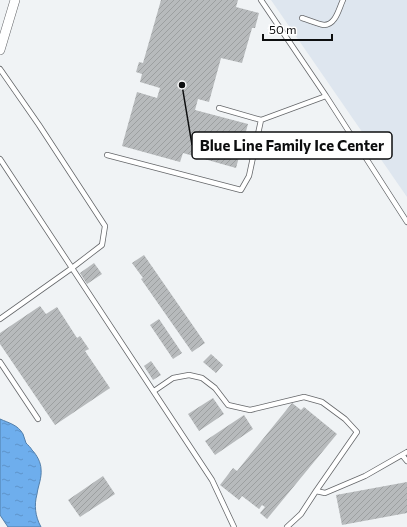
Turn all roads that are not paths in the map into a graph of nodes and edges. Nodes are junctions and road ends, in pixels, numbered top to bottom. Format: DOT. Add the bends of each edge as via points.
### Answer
graph roads {
  1 [pos="15,0"];
  2 [pos="261,0"];
  3 [pos="343,0"];
  4 [pos="302,18"];
  5 [pos="0,50"];
  6 [pos="0,69"];
  7 [pos="326,96"];
  8 [pos="219,108"];
  9 [pos="261,120"];
  10 [pos="108,155"];
  11 [pos="0,158"];
  12 [pos="407,222"];
  13 [pos="72,268"];
  14 [pos="0,319"];
  15 [pos="0,362"];
  16 [pos="154,391"];
  17 [pos="38,419"];
  18 [pos="407,452"];
  19 [pos="402,455"];
  20 [pos="407,461"];
  21 [pos="316,491"];
  22 [pos="234,527"];
  23 [pos="287,527"];
  1 -- 5 [label="street"];
  2 -- 7 [label="lane"];
  3 -- 4 [label="lane" via="330,24 325,25"];
  6 -- 13 [label="lane" via="105,226 102,246"];
  7 -- 9 [label="lane"];
  7 -- 12 [label="lane"];
  8 -- 9 [label="lane"];
  9 -- 10 [label="lane" via="249,176 241,190"];
  11 -- 13 [label="lane"];
  13 -- 14 [label="lane"];
  13 -- 16 [label="lane"];
  15 -- 17 [label="lane"];
  16 -- 21 [label="lane" via="173,378 189,375 202,378 215,388 228,404 250,410 304,397 322,402 345,419 357,432"];
  16 -- 22 [label="lane" via="212,480"];
  18 -- 19 [label="lane"];
  19 -- 20 [label="lane"];
  19 -- 21 [label="lane" via="365,476 325,493"];
  21 -- 23 [label="lane" via="301,514"];
}
